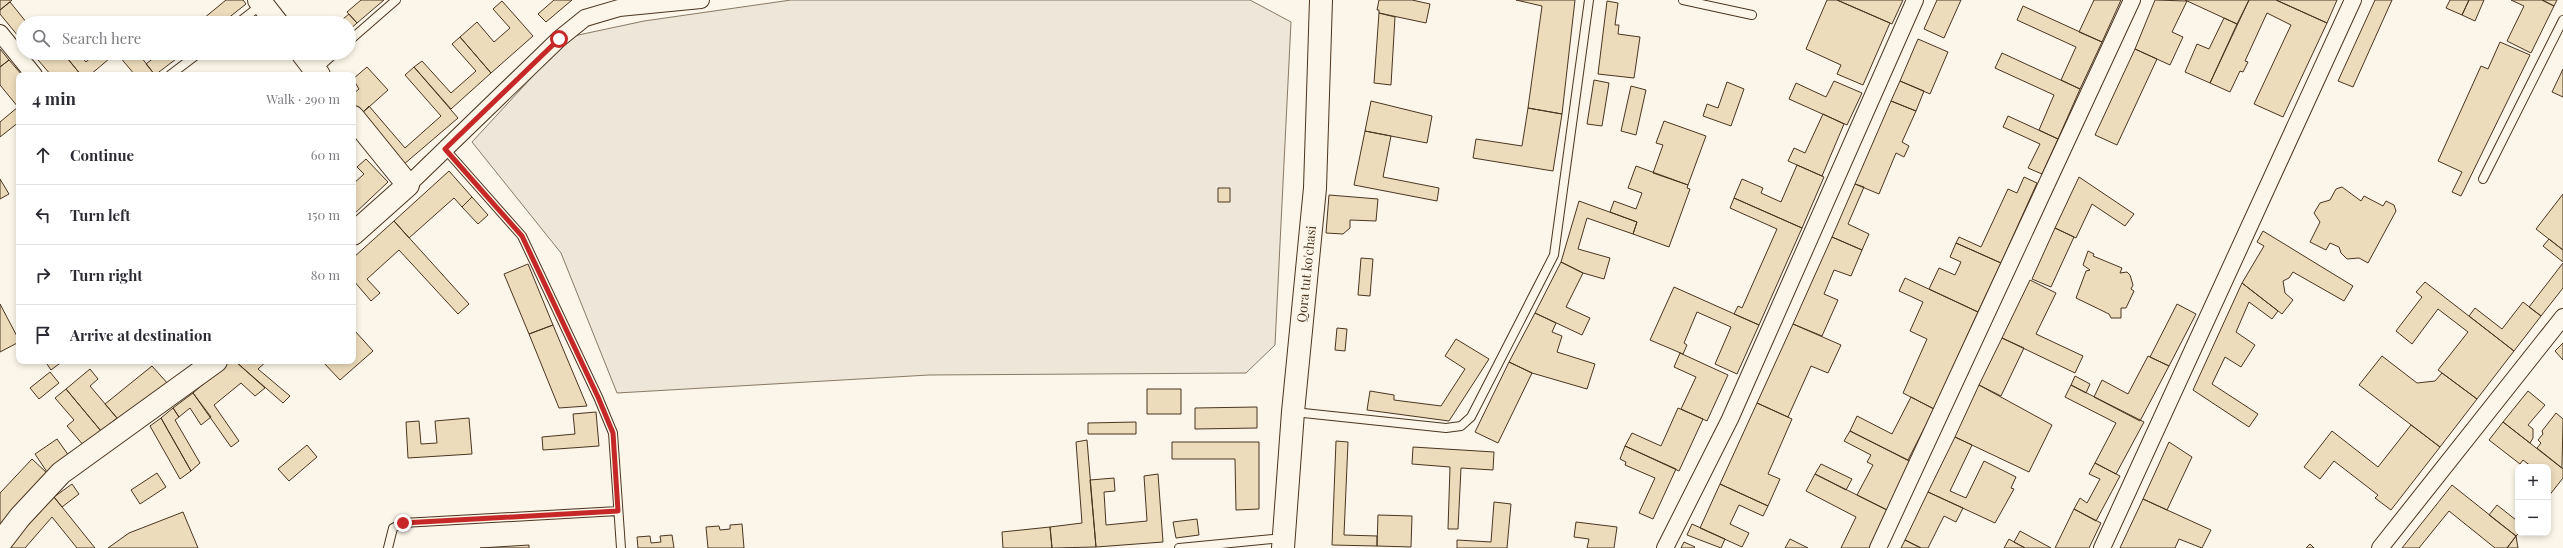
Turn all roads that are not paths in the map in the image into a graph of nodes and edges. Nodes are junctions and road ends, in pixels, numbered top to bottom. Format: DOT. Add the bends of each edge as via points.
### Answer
graph roads {
  1 [pos="396,0"];
  2 [pos="701,0"];
  3 [pos="1321,0"];
  4 [pos="1589,0"];
  5 [pos="1683,0"];
  6 [pos="1915,0"];
  7 [pos="2132,0"];
  8 [pos="2353,0"];
  9 [pos="260,2"];
  10 [pos="1752,15"];
  11 [pos="245,16"];
  12 [pos="271,16"];
  13 [pos="2563,20"];
  14 [pos="0,33"];
  15 [pos="356,35"];
  16 [pos="16,53"];
  17 [pos="22,60"];
  18 [pos="189,60"];
  19 [pos="307,60"];
  20 [pos="329,60"];
  21 [pos="32,72"];
  22 [pos="174,72"];
  23 [pos="316,72"];
  24 [pos="318,72"];
  25 [pos="356,121"];
  26 [pos="445,149"];
  27 [pos="2483,179"];
  28 [pos="408,185"];
  29 [pos="356,231"];
  30 [pos="2563,318"];
  31 [pos="212,364"];
  32 [pos="1292,412"];
  33 [pos="618,511"];
  34 [pos="0,543"];
  35 [pos="1283,543"];
  36 [pos="388,548"];
  37 [pos="621,548"];
  38 [pos="1179,548"];
  39 [pos="1665,548"];
  40 [pos="1878,548"];
  41 [pos="2102,548"];
  42 [pos="2380,548"];
  1 -- 15 [label="lane"];
  2 -- 26 [label="street" via="619,8 585,18 559,39"];
  3 -- 32 [label="street, Qora tut ko'chasi" via="1315,188"];
  4 -- 32 [label="lane" via="1554,255 1471,417 1461,426 1446,428"];
  5 -- 10 [label="lane"];
  6 -- 39 [label="street" via="1730,419"];
  7 -- 40 [label="street"];
  8 -- 41 [label="street"];
  9 -- 11 [label="lane"];
  9 -- 12 [label="street"];
  13 -- 27 [label="lane"];
  14 -- 16 [label="street"];
  17 -- 21 [label="street"];
  18 -- 22 [label="lane"];
  19 -- 23 [label="street"];
  20 -- 24 [label="lane"];
  25 -- 28 [label="street"];
  26 -- 28 [label="street"];
  26 -- 33 [label="lane" via="522,236 613,433"];
  28 -- 29 [label="street"];
  30 -- 42 [label="street"];
  31 -- 34 [label="street" via="61,473 20,517"];
  32 -- 35 [label="street, Qora tut ko'chasi"];
  33 -- 36 [label="lane" via="403,523 393,528"];
  33 -- 37 [label="lane"];
  35 -- 38 [label="lane"];
}
